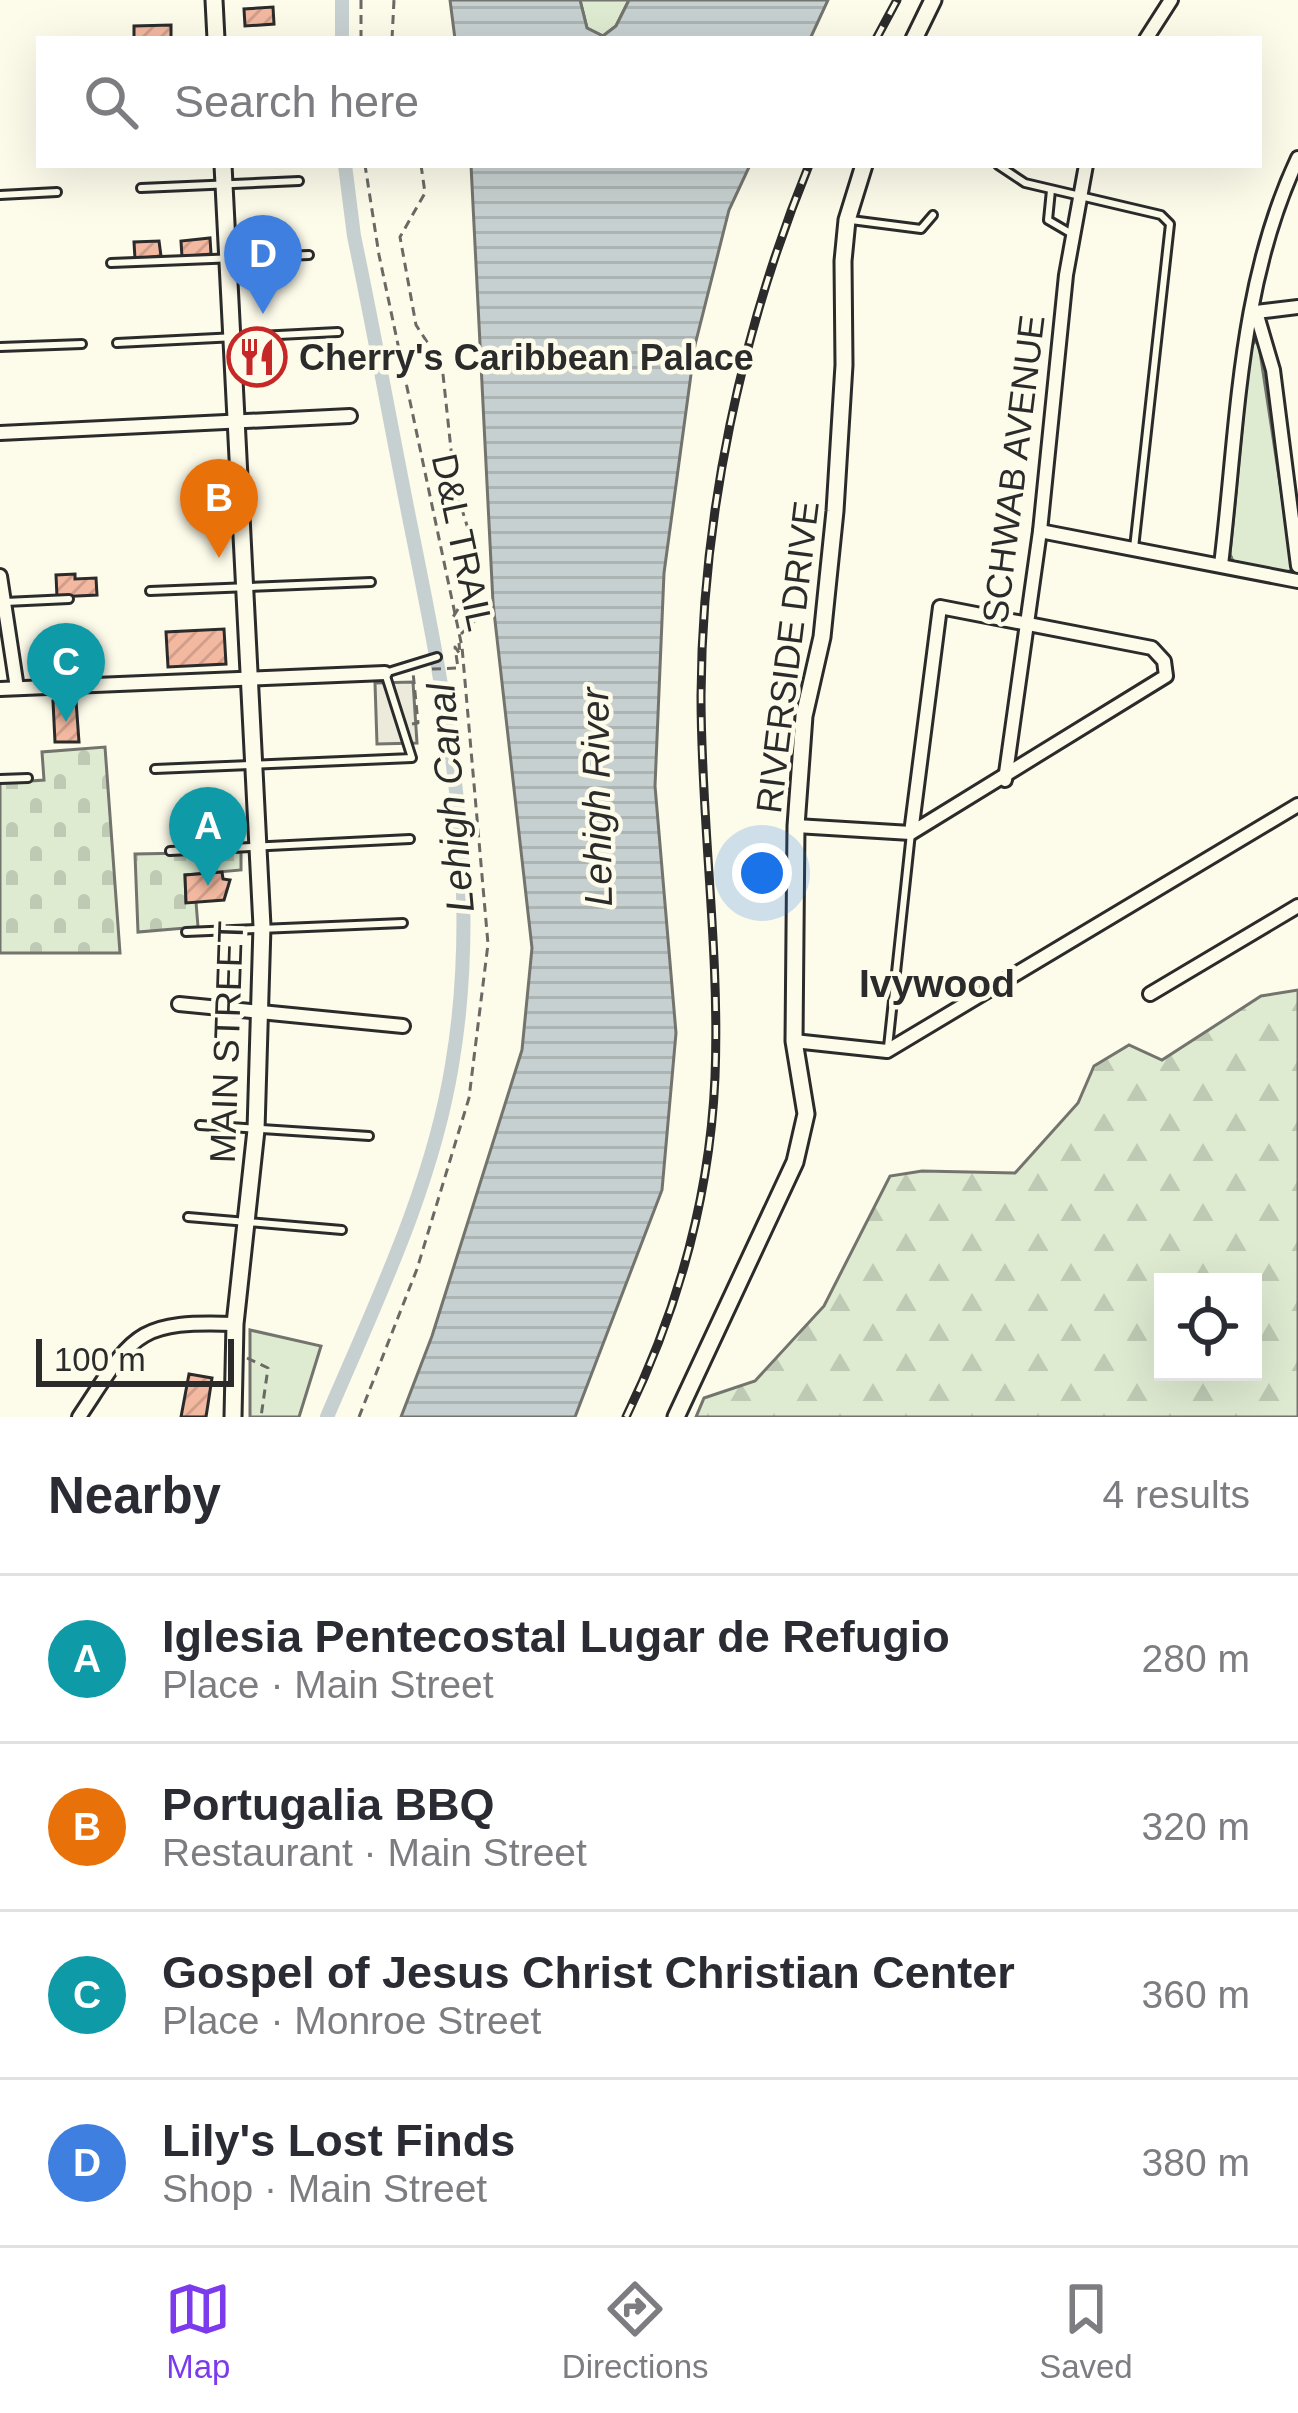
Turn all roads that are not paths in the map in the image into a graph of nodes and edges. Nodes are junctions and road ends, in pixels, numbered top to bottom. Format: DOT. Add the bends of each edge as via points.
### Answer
graph roads {
  1 [pos="214,0"];
  2 [pos="933,0"];
  3 [pos="1171,0"];
  4 [pos="216,36"];
  5 [pos="915,36"];
  6 [pos="1148,36"];
  7 [pos="1298,158"];
  8 [pos="223,168"];
  9 [pos="863,168"];
  10 [pos="1000,168"];
  11 [pos="1085,168"];
  12 [pos="299,181"];
  13 [pos="224,184"];
  14 [pos="141,188"];
  15 [pos="1051,190"];
  16 [pos="57,192"];
  17 [pos="0,195"];
  18 [pos="1078,198"];
  19 [pos="933,215"];
  20 [pos="847,220"];
  21 [pos="1072,234"];
  22 [pos="309,255"];
  23 [pos="226,258"];
  24 [pos="111,263"];
  25 [pos="1298,307"];
  26 [pos="1256,313"];
  27 [pos="338,332"];
  28 [pos="230,338"];
  29 [pos="117,343"];
  30 [pos="82,344"];
  31 [pos="0,347"];
  32 [pos="350,416"];
  33 [pos="233,421"];
  34 [pos="0,433"];
  35 [pos="1040,531"];
  36 [pos="1134,548"];
  37 [pos="1221,565"];
  38 [pos="1298,566"];
  39 [pos="0,575"];
  40 [pos="1298,581"];
  41 [pos="371,582"];
  42 [pos="243,587"];
  43 [pos="150,591"];
  44 [pos="69,599"];
  45 [pos="4,602"];
  46 [pos="1026,623"];
  47 [pos="437,657"];
  48 [pos="385,673"];
  49 [pos="249,678"];
  50 [pos="17,688"];
  51 [pos="0,689"];
  52 [pos="254,765"];
  53 [pos="154,770"];
  54 [pos="28,778"];
  55 [pos="0,779"];
  56 [pos="1005,780"];
  57 [pos="1298,805"];
  58 [pos="796,826"];
  59 [pos="911,833"];
  60 [pos="410,838"];
  61 [pos="257,848"];
  62 [pos="170,851"];
  63 [pos="1298,905"];
  64 [pos="403,923"];
  65 [pos="262,926"];
  66 [pos="186,932"];
  67 [pos="1150,994"];
  68 [pos="179,1004"];
  69 [pos="262,1011"];
  70 [pos="403,1025"];
  71 [pos="794,1041"];
  72 [pos="887,1051"];
  73 [pos="200,1126"];
  74 [pos="256,1130"];
  75 [pos="368,1136"];
  76 [pos="188,1217"];
  77 [pos="247,1221"];
  78 [pos="342,1230"];
  79 [pos="236,1324"];
  80 [pos="80,1417"];
  81 [pos="233,1417"];
  82 [pos="676,1417"];
  1 -- 4 [label="street"];
  2 -- 5 [label="street"];
  3 -- 6 [label="street"];
  7 -- 26 [label="street" via="1263,249"];
  8 -- 13 [label="street, MAIN STREET"];
  9 -- 20 [label="street, RIVERSIDE DRIVE"];
  10 -- 15 [label="lane"];
  11 -- 18 [label="street, SCHWAB AVENUE"];
  12 -- 13 [label="lane"];
  13 -- 14 [label="lane"];
  13 -- 23 [label="street, MAIN STREET"];
  15 -- 18 [label="lane"];
  15 -- 21 [label="lane" via="1048,220"];
  16 -- 17 [label="lane"];
  18 -- 21 [label="street, SCHWAB AVENUE"];
  18 -- 36 [label="lane" via="1161,215 1170,224"];
  19 -- 20 [label="lane" via="921,229"];
  20 -- 58 [label="street, RIVERSIDE DRIVE" via="836,499"];
  21 -- 35 [label="street, SCHWAB AVENUE"];
  22 -- 23 [label="lane"];
  23 -- 24 [label="lane"];
  23 -- 28 [label="street, MAIN STREET"];
  25 -- 26 [label="street"];
  26 -- 37 [label="street" via="1240,380"];
  26 -- 38 [label="street" via="1273,370"];
  27 -- 28 [label="lane"];
  28 -- 29 [label="lane"];
  28 -- 33 [label="street, MAIN STREET"];
  30 -- 31 [label="lane"];
  32 -- 33 [label="street"];
  33 -- 34 [label="street"];
  33 -- 42 [label="street, MAIN STREET"];
  35 -- 36 [label="street"];
  35 -- 46 [label="street, SCHWAB AVENUE"];
  36 -- 37 [label="street"];
  37 -- 40 [label="street"];
  39 -- 45 [label="street"];
  41 -- 42 [label="lane"];
  42 -- 43 [label="lane"];
  42 -- 49 [label="street, MAIN STREET"];
  44 -- 45 [label="lane"];
  45 -- 50 [label="street"];
  46 -- 56 [label="street, SCHWAB AVENUE"];
  46 -- 56 [label="street" via="1152,648 1166,676"];
  46 -- 59 [label="street" via="940,607"];
  47 -- 48 [label="lane"];
  48 -- 49 [label="street"];
  48 -- 52 [label="lane" via="412,758"];
  49 -- 50 [label="street"];
  49 -- 52 [label="street, MAIN STREET"];
  50 -- 51 [label="street"];
  52 -- 53 [label="lane"];
  52 -- 61 [label="street, MAIN STREET"];
  54 -- 55 [label="lane"];
  56 -- 59 [label="street"];
  57 -- 72 [label="street"];
  58 -- 59 [label="street"];
  58 -- 71 [label="street, RIVERSIDE DRIVE"];
  59 -- 72 [label="lane"];
  60 -- 61 [label="lane"];
  61 -- 62 [label="lane"];
  61 -- 65 [label="street, MAIN STREET"];
  63 -- 67 [label="street"];
  64 -- 65 [label="lane"];
  65 -- 66 [label="lane"];
  65 -- 69 [label="street, MAIN STREET"];
  68 -- 69 [label="street"];
  69 -- 70 [label="street"];
  69 -- 74 [label="street, MAIN STREET"];
  71 -- 72 [label="street"];
  71 -- 82 [label="street, RIVERSIDE DRIVE" via="806,1114 795,1162"];
  73 -- 74 [label="lane"];
  74 -- 75 [label="lane"];
  74 -- 77 [label="street, MAIN STREET"];
  76 -- 77 [label="lane"];
  77 -- 78 [label="lane"];
  77 -- 79 [label="street, MAIN STREET"];
  79 -- 80 [label="street" via="149,1330 122,1353"];
  79 -- 81 [label="street, MAIN STREET"];
}
